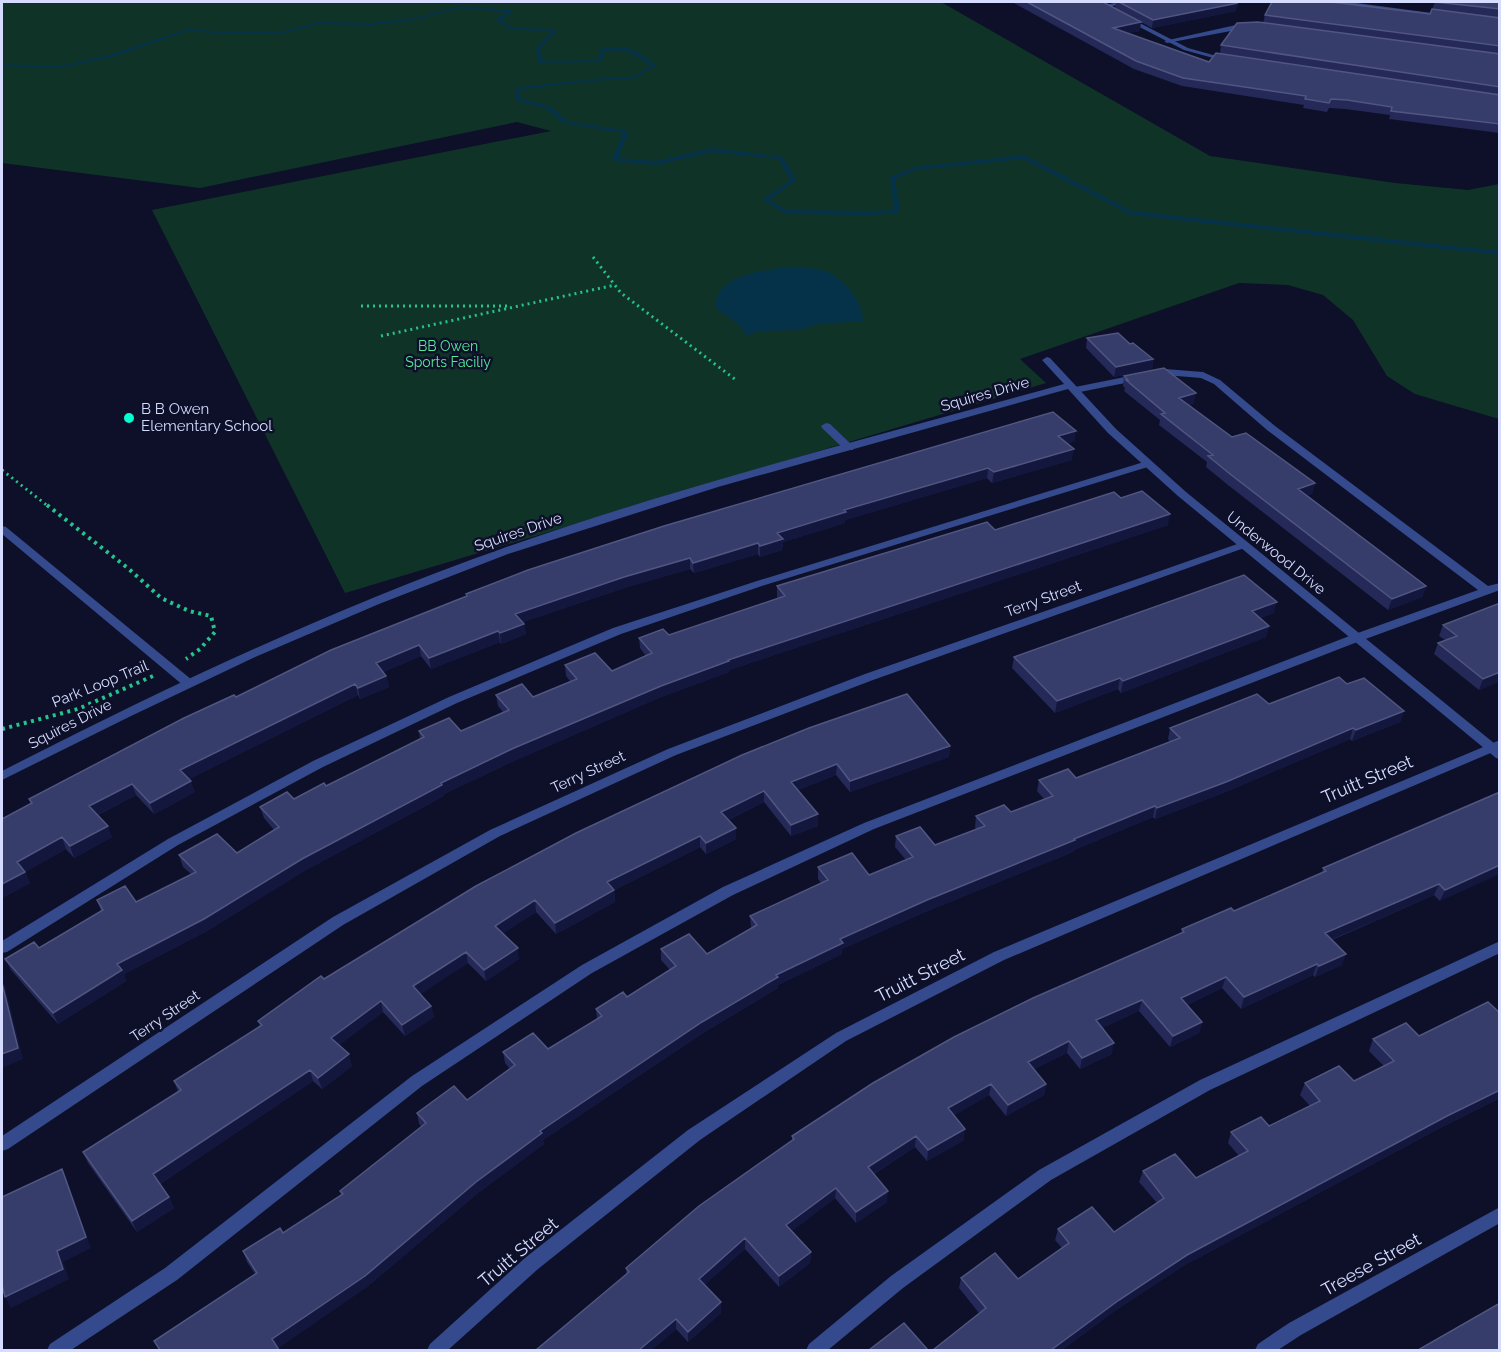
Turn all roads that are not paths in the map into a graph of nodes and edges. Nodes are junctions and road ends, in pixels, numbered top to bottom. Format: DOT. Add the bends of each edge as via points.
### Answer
graph roads {
  1 [pos="1095,2"];
  2 [pos="1127,2"];
  3 [pos="1338,2"];
  4 [pos="1375,4"];
  5 [pos="1104,6"];
  6 [pos="1113,11"];
  7 [pos="1122,16"];
  8 [pos="1454,16"];
  9 [pos="1256,26"];
  10 [pos="1167,41"];
  11 [pos="1232,61"];
  12 [pos="1047,360"];
  13 [pos="1072,388"];
  14 [pos="825,426"];
  15 [pos="849,448"];
  16 [pos="1148,464"];
  17 [pos="2,528"];
  18 [pos="1243,545"];
  19 [pos="1493,588"];
  20 [pos="1356,638"];
  21 [pos="188,683"];
  22 [pos="1497,749"];
  23 [pos="2,776"];
  24 [pos="1500,946"];
  25 [pos="2,948"];
  26 [pos="2,1144"];
  27 [pos="1500,1214"];
  28 [pos="56,1350"];
  29 [pos="436,1350"];
  30 [pos="815,1350"];
  31 [pos="1264,1350"];
  1 -- 5 [label="street"];
  2 -- 5 [label="street"];
  3 -- 4 [label="street"];
  4 -- 8 [label="street"];
  5 -- 6 [label="street"];
  7 -- 10 [label="street"];
  9 -- 10 [label="street"];
  10 -- 11 [label="street"];
  12 -- 13 [label="street, Underwood Drive"];
  13 -- 15 [label="street, Squires Drive"];
  13 -- 16 [label="street, Underwood Drive"];
  13 -- 19 [label="street, Squires Drive" via="1165,372 1203,375 1217,382 1270,428"];
  14 -- 15 [label="street"];
  15 -- 21 [label="street, Squires Drive" via="636,508 503,552 364,606"];
  16 -- 18 [label="street, Underwood Drive"];
  16 -- 25 [label="street" via="617,631 464,695 318,764 173,842"];
  17 -- 21 [label="street"];
  18 -- 20 [label="street, Underwood Drive"];
  18 -- 26 [label="street, Terry Street" via="868,677 672,752 495,832 338,921"];
  19 -- 20 [label="street"];
  20 -- 22 [label="street, Underwood Drive"];
  20 -- 28 [label="street" via="869,826 718,897 587,969 417,1081 171,1274"];
  21 -- 23 [label="street, Squires Drive"];
  22 -- 29 [label="street, Truitt Street" via="999,956 841,1037 694,1135 532,1263"];
  24 -- 30 [label="street" via="1205,1085 1045,1175 897,1282"];
  27 -- 31 [label="street, Treese Street"];
}
